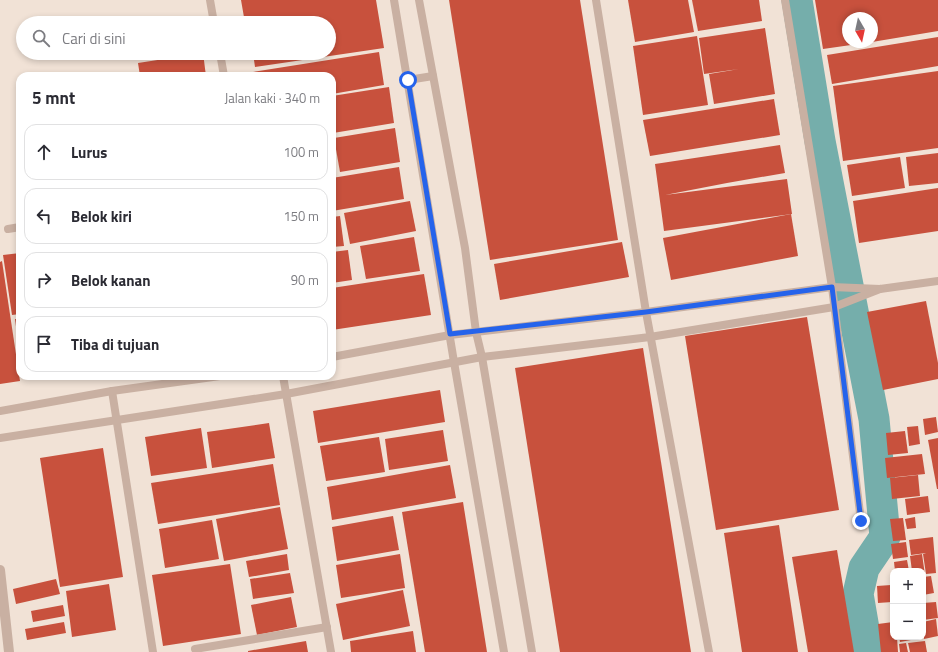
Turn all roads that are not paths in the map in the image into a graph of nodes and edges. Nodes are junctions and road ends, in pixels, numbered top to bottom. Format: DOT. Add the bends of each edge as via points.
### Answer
graph roads {
  1 [pos="210,0"];
  2 [pos="394,0"];
  3 [pos="419,0"];
  4 [pos="596,0"];
  5 [pos="785,0"];
  6 [pos="213,16"];
  7 [pos="221,60"];
  8 [pos="223,72"];
  9 [pos="433,76"];
  10 [pos="408,80"];
  11 [pos="16,228"];
  12 [pos="8,229"];
  13 [pos="938,281"];
  14 [pos="832,287"];
  15 [pos="880,289"];
  16 [pos="834,307"];
  17 [pos="646,312"];
  18 [pos="476,332"];
  19 [pos="450,334"];
  20 [pos="650,337"];
  21 [pos="336,356"];
  22 [pos="482,357"];
  23 [pos="454,362"];
  24 [pos="191,380"];
  25 [pos="284,380"];
  26 [pos="112,391"];
  27 [pos="286,394"];
  28 [pos="0,411"];
  29 [pos="116,420"];
  30 [pos="0,438"];
  31 [pos="861,521"];
  32 [pos="0,570"];
  33 [pos="327,627"];
  34 [pos="195,649"];
  35 [pos="10,652"];
  36 [pos="153,652"];
  37 [pos="331,652"];
  38 [pos="504,652"];
  39 [pos="532,652"];
  40 [pos="709,652"];
  1 -- 6 [label="lane"];
  2 -- 10 [label="lane"];
  3 -- 9 [label="lane"];
  4 -- 17 [label="lane"];
  5 -- 14 [label="lane"];
  7 -- 8 [label="lane"];
  9 -- 10 [label="lane"];
  9 -- 18 [label="lane" via="465,248"];
  10 -- 19 [label="lane"];
  11 -- 12 [label="lane"];
  13 -- 15 [label="lane"];
  14 -- 15 [label="lane"];
  14 -- 16 [label="lane"];
  14 -- 17 [label="lane"];
  15 -- 16 [label="lane"];
  16 -- 20 [label="lane"];
  16 -- 31 [label="lane"];
  17 -- 18 [label="lane"];
  17 -- 20 [label="lane"];
  18 -- 19 [label="lane"];
  18 -- 22 [label="lane"];
  19 -- 21 [label="lane"];
  19 -- 23 [label="lane"];
  20 -- 22 [label="lane"];
  20 -- 40 [label="lane"];
  22 -- 23 [label="lane"];
  22 -- 39 [label="lane"];
  23 -- 27 [label="lane"];
  23 -- 38 [label="lane"];
  24 -- 26 [label="lane"];
  25 -- 27 [label="lane"];
  26 -- 28 [label="lane"];
  26 -- 29 [label="lane"];
  27 -- 29 [label="lane"];
  27 -- 33 [label="lane"];
  29 -- 30 [label="lane"];
  29 -- 36 [label="lane"];
  32 -- 35 [label="street"];
  33 -- 34 [label="lane"];
  33 -- 37 [label="lane"];
}
